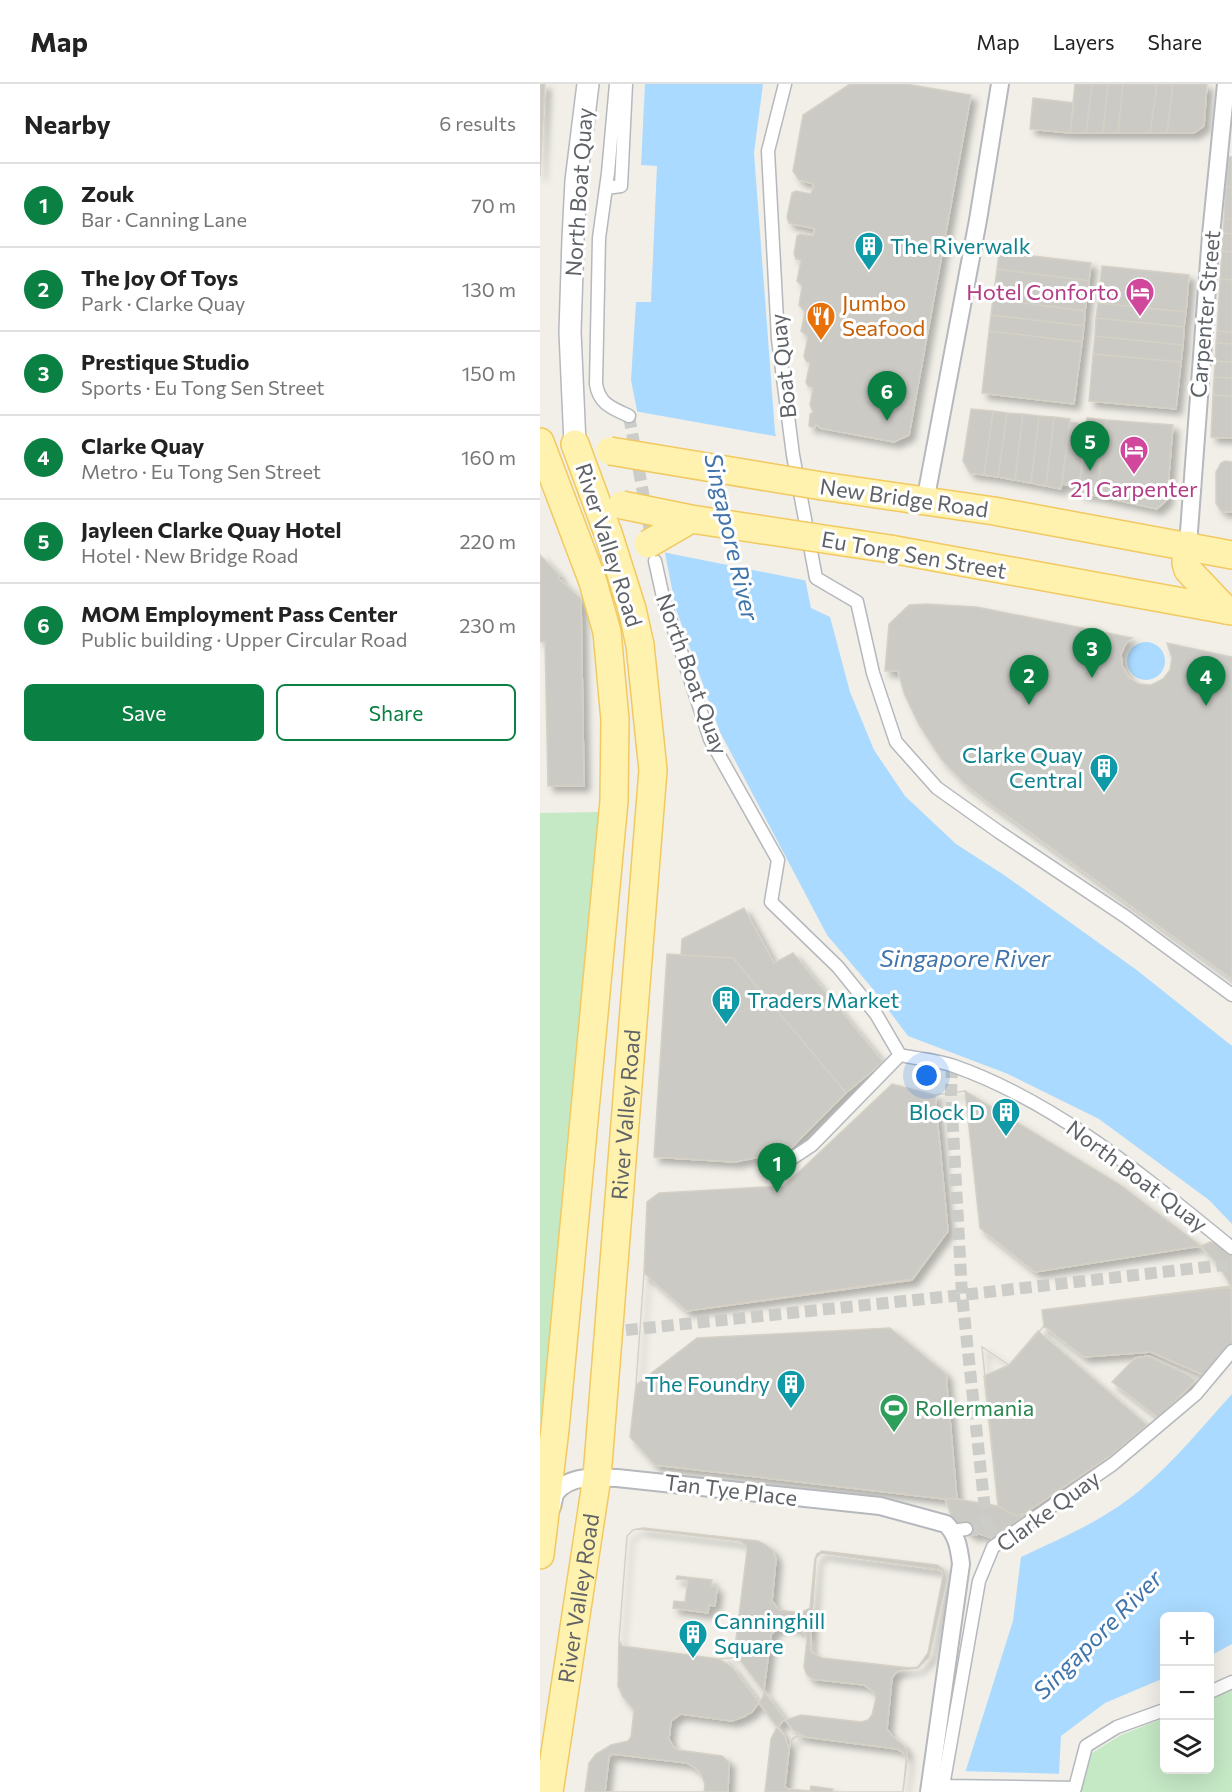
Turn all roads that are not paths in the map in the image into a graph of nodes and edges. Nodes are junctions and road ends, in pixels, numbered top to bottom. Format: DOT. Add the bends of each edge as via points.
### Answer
graph roads {
  1 [pos="588,84"];
  2 [pos="616,84"];
  3 [pos="626,84"];
  4 [pos="777,84"];
  5 [pos="785,84"];
  6 [pos="1000,84"];
  7 [pos="1226,84"];
  8 [pos="768,152"];
  9 [pos="606,188"];
  10 [pos="629,416"];
  11 [pos="540,441"];
  12 [pos="575,444"];
  13 [pos="550,490"];
  14 [pos="596,498"];
  15 [pos="925,502"];
  16 [pos="691,519"];
  17 [pos="1188,545"];
  18 [pos="652,553"];
  19 [pos="1232,555"];
  20 [pos="621,571"];
  21 [pos="1229,611"];
  22 [pos="1232,996"];
  23 [pos="900,1055"];
  24 [pos="782,1166"];
  25 [pos="1232,1248"];
  26 [pos="1232,1351"];
  27 [pos="597,1477"];
  28 [pos="541,1547"];
  29 [pos="1232,1682"];
  30 [pos="1214,1690"];
  31 [pos="1160,1711"];
  32 [pos="944,1789"];
  33 [pos="549,1792"];
  34 [pos="929,1792"];
  1 -- 12 [label="street, North Boat Quay" via="573,239 570,332"];
  2 -- 9 [label="street, North Boat Quay"];
  3 -- 9 [label="street, North Boat Quay" via="621,186"];
  4 -- 8 [label="street, Boat Quay" via="762,150"];
  5 -- 8 [label="street, Boat Quay"];
  6 -- 15 [label="street"];
  7 -- 17 [label="street, Carpenter Street"];
  8 -- 22 [label="street, Boat Quay" via="778,339 793,455 816,578 857,602 873,673 896,742 937,788 1126,917"];
  9 -- 10 [label="street, North Boat Quay" via="599,238 596,384 606,405"];
  11 -- 12 [label="main road, New Bridge Road"];
  11 -- 13 [label="main road, River Valley Road"];
  12 -- 14 [label="main road, River Valley Road"];
  12 -- 15 [label="main road, New Bridge Road, bridge"];
  13 -- 14 [label="main road, Eu Tong Sen Street"];
  13 -- 28 [label="main road, River Valley Road" via="593,582 607,632 615,720 614,801"];
  14 -- 16 [label="main road, Eu Tong Sen Street, bridge"];
  14 -- 20 [label="main road, River Valley Road"];
  15 -- 17 [label="main road, New Bridge Road"];
  16 -- 18 [label="main road, bridge"];
  16 -- 21 [label="main road, Eu Tong Sen Street, bridge" via="890,549"];
  17 -- 19 [label="main road, New Bridge Road"];
  17 -- 21 [label="main road" via="1188,570"];
  18 -- 20 [label="main road"];
  18 -- 23 [label="street, North Boat Quay" via="711,739 778,860 771,903 838,967 876,1014"];
  20 -- 27 [label="main road, River Valley Road" via="640,645 653,770"];
  23 -- 24 [label="street" via="812,1145"];
  23 -- 25 [label="street, North Boat Quay" via="952,1066 1001,1086 1089,1135"];
  26 -- 32 [label="street, Clarke Quay" via="1196,1394 1113,1464 993,1547 979,1581"];
  27 -- 28 [label="street, Tan Tye Place" via="569,1482 556,1493"];
  27 -- 33 [label="main road, River Valley Road"];
  27 -- 34 [label="street, Tan Tye Place" via="880,1506 959,1530 961,1564"];
  29 -- 30 [label="street"];
  31 -- 32 [label="street" via="1116,1727 1086,1746 1073,1789"];
}
